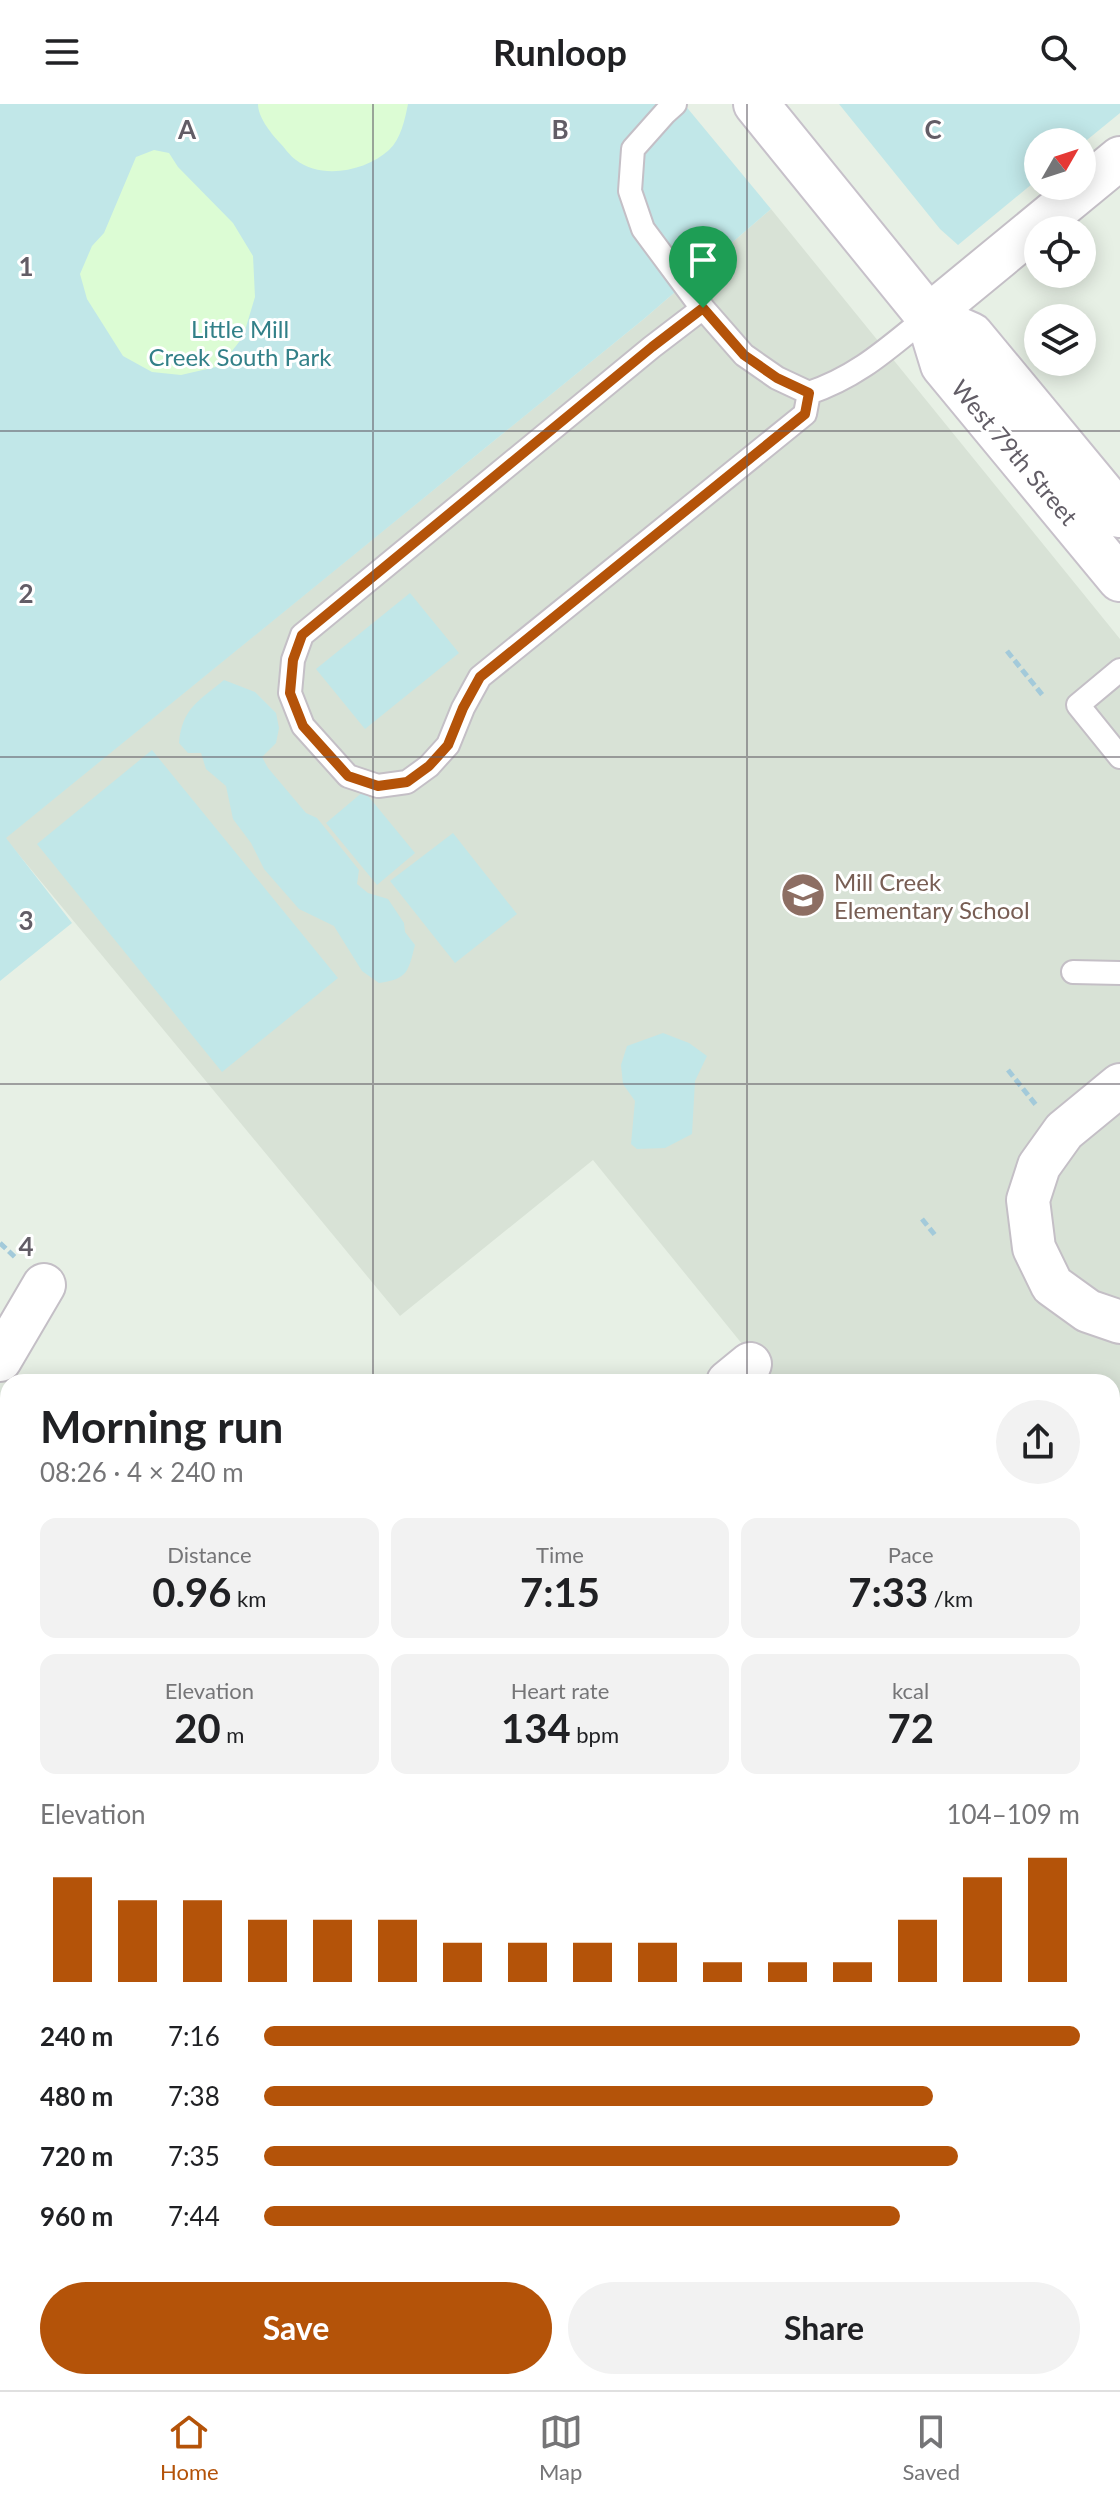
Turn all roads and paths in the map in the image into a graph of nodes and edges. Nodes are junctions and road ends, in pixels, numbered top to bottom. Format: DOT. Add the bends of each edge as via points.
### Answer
graph roads {
  1 [pos="675,104"];
  2 [pos="756,104"];
  3 [pos="1120,158"];
  4 [pos="703,308"];
  5 [pos="928,316"];
  6 [pos="809,393"];
  7 [pos="1120,515"];
  8 [pos="1120,579"];
  9 [pos="1007,651"];
  10 [pos="1120,670"];
  11 [pos="1044,697"];
  12 [pos="1120,757"];
  13 [pos="1073,972"];
  14 [pos="1120,973"];
  15 [pos="1008,1070"];
  16 [pos="1120,1085"];
  17 [pos="1039,1109"];
  18 [pos="922,1219"];
  19 [pos="935,1235"];
  20 [pos="44,1285"];
  21 [pos="1120,1322"];
  22 [pos="0,1360"];
  1 -- 4 [label="lane" via="633,149 630,191 643,229"];
  2 -- 5 [label="street, West 79th Street"];
  3 -- 5 [label="street"];
  4 -- 6 [label="lane" via="744,355"];
  4 -- 6 [label="lane" via="302,635 290,693 303,726 348,776 378,786 407,782 429,766 448,745 480,677 805,414"];
  5 -- 6 [label="lane" via="861,370"];
  5 -- 7 [label="street, West 79th Street" via="971,335"];
  5 -- 8 [label="street, West 79th Street" via="943,365"];
  9 -- 11 [label="path"];
  10 -- 12 [label="lane" via="1078,705"];
  13 -- 14 [label="lane"];
  15 -- 17 [label="path"];
  16 -- 21 [label="street" via="1064,1131 1039,1166 1028,1200 1034,1248 1052,1285 1088,1311"];
  18 -- 19 [label="path"];
  20 -- 22 [label="street"];
}
